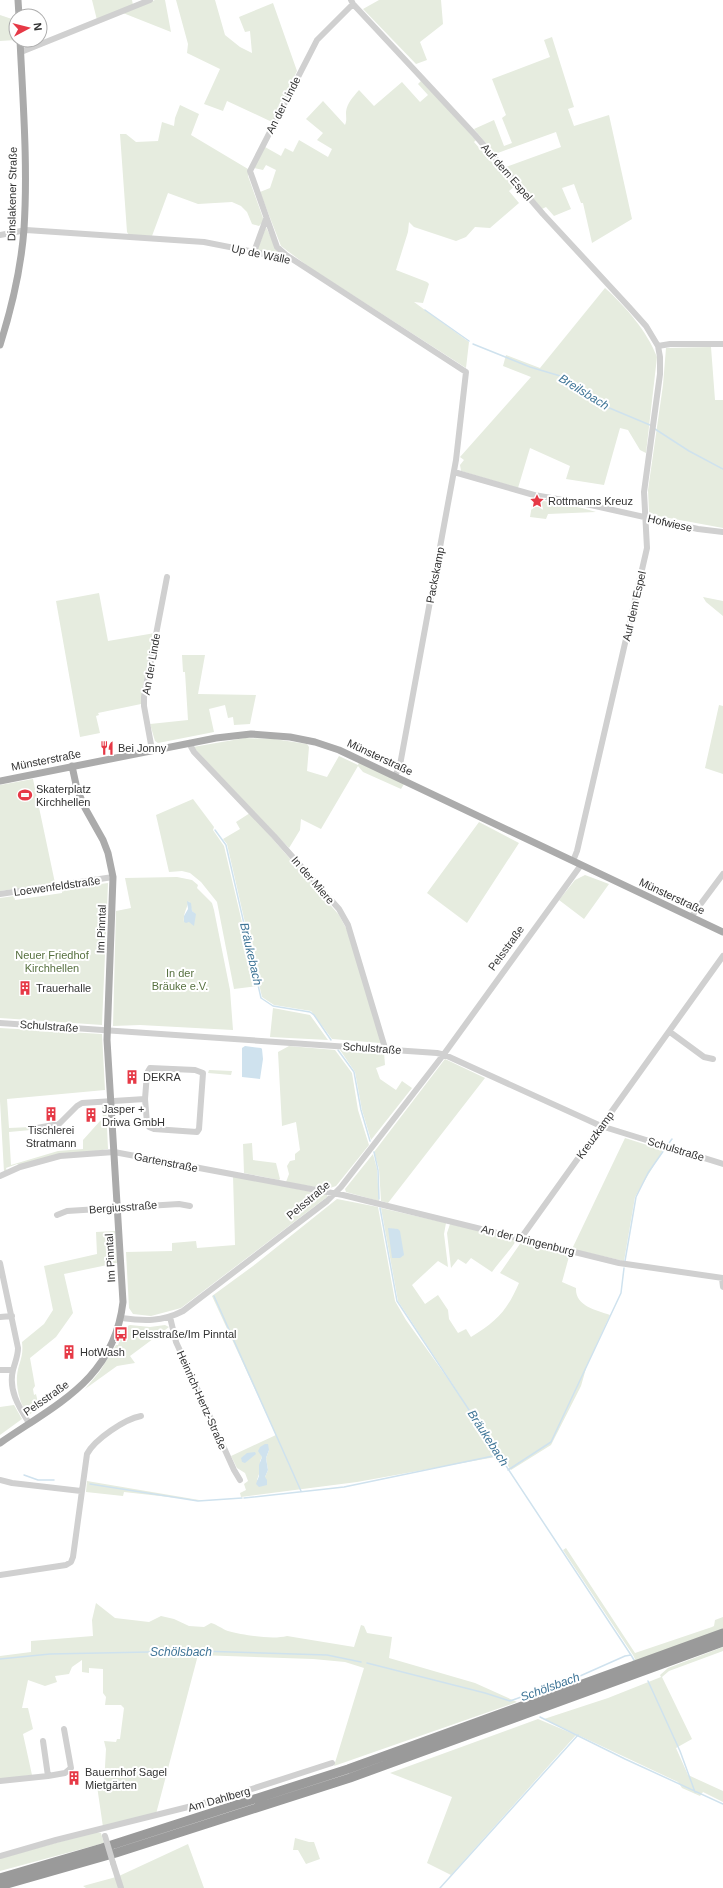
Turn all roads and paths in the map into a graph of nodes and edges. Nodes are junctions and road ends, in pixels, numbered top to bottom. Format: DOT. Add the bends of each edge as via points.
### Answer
graph roads {
  1 [pos="150,0"];
  2 [pos="352,2"];
  3 [pos="21,48"];
  4 [pos="21,52"];
  5 [pos="266,219"];
  6 [pos="24,230"];
  7 [pos="0,235"];
  8 [pos="254,252"];
  9 [pos="293,260"];
  10 [pos="723,344"];
  11 [pos="0,345"];
  12 [pos="658,346"];
  13 [pos="466,372"];
  14 [pos="454,472"];
  15 [pos="645,517"];
  16 [pos="723,532"];
  17 [pos="167,577"];
  18 [pos="189,743"];
  19 [pos="152,750"];
  20 [pos="72,766"];
  21 [pos="395,776"];
  22 [pos="0,781"];
  23 [pos="573,861"];
  24 [pos="581,865"];
  25 [pos="723,874"];
  26 [pos="113,877"];
  27 [pos="0,894"];
  28 [pos="691,917"];
  29 [pos="723,932"];
  30 [pos="723,956"];
  31 [pos="0,1023"];
  32 [pos="107,1030"];
  33 [pos="670,1032"];
  34 [pos="385,1048"];
  35 [pos="444,1054"];
  36 [pos="713,1060"];
  37 [pos="145,1099"];
  38 [pos="110,1101"];
  39 [pos="601,1126"];
  40 [pos="38,1128"];
  41 [pos="114,1152"];
  42 [pos="723,1164"];
  43 [pos="0,1176"];
  44 [pos="334,1194"];
  45 [pos="190,1206"];
  46 [pos="118,1207"];
  47 [pos="57,1215"];
  48 [pos="521,1238"];
  49 [pos="0,1263"];
  50 [pos="722,1278"];
  51 [pos="723,1288"];
  52 [pos="12,1316"];
  53 [pos="0,1317"];
  54 [pos="170,1317"];
  55 [pos="121,1318"];
  56 [pos="0,1370"];
  57 [pos="13,1370"];
  58 [pos="141,1416"];
  59 [pos="29,1423"];
  60 [pos="0,1443"];
  61 [pos="0,1480"];
  62 [pos="240,1480"];
  63 [pos="81,1492"];
  64 [pos="0,1576"];
  65 [pos="723,1633"];
  66 [pos="723,1642"];
  67 [pos="64,1729"];
  68 [pos="44,1741"];
  69 [pos="332,1763"];
  70 [pos="48,1776"];
  71 [pos="0,1781"];
  72 [pos="103,1829"];
  73 [pos="0,1856"];
  74 [pos="0,1874"];
  75 [pos="11,1875"];
  76 [pos="0,1878"];
  77 [pos="0,1886"];
  78 [pos="121,1888"];
  1 -- 4 [label="street"];
  2 -- 5 [label="street, An der Linde" via="317,40 250,167 250,175"];
  2 -- 12 [label="street, Auf dem Espel" via="630,307"];
  3 -- 4 [label="main road, Dinslakener Straße"];
  4 -- 6 [label="main road, Dinslakener Straße" via="25,163"];
  5 -- 8 [label="street"];
  5 -- 9 [label="street, An der Linde" via="277,247"];
  6 -- 7 [label="street, Up de Wälle"];
  6 -- 8 [label="street, Up de Wälle" via="204,242"];
  6 -- 11 [label="main road, Dinslakener Straße" via="15,293"];
  8 -- 9 [label="street, Up de Wälle"];
  9 -- 13 [label="street, Up de Wälle"];
  10 -- 12 [label="street"];
  12 -- 15 [label="street, Auf dem Espel" via="660,374 644,492"];
  13 -- 14 [label="street, Packskamp"];
  14 -- 15 [label="street, Hofwiese" via="534,495"];
  14 -- 21 [label="street, Packskamp" via="400,765"];
  15 -- 16 [label="street, Hofwiese"];
  15 -- 23 [label="street, Auf dem Espel" via="647,548"];
  17 -- 19 [label="street, An der Linde" via="144,697"];
  18 -- 19 [label="main road, Münsterstraße"];
  18 -- 21 [label="main road, Münsterstraße" via="251,734 290,737 339,750"];
  18 -- 34 [label="street, In der Miere" via="194,752 274,836 339,910 348,925"];
  19 -- 20 [label="main road, Münsterstraße"];
  20 -- 22 [label="main road, Münsterstraße"];
  20 -- 26 [label="main road, Im Pinntal" via="77,789 108,853"];
  21 -- 23 [label="main road, Münsterstraße"];
  23 -- 24 [label="main road, Münsterstraße"];
  24 -- 28 [label="main road, Münsterstraße"];
  24 -- 35 [label="street, Pelsstraße"];
  25 -- 28 [label="street"];
  26 -- 27 [label="street, Loewenfeldstraße"];
  26 -- 32 [label="main road, Im Pinntal"];
  28 -- 29 [label="main road, Münsterstraße"];
  30 -- 33 [label="street, Kreuzkamp"];
  31 -- 32 [label="street, Schulstraße"];
  32 -- 34 [label="street, Schulstraße"];
  32 -- 38 [label="main road, Im Pinntal"];
  33 -- 36 [label="street" via="704,1057"];
  33 -- 39 [label="street, Kreuzkamp"];
  34 -- 35 [label="street, Schulstraße"];
  35 -- 39 [label="street, Schulstraße"];
  35 -- 44 [label="street, Pelsstraße"];
  37 -- 37 [label="street" via="147,1073 150,1068 195,1070 203,1073 198,1132 149,1127"];
  37 -- 38 [label="street"];
  38 -- 40 [label="street" via="82,1103 59,1124"];
  38 -- 41 [label="main road, Im Pinntal"];
  39 -- 42 [label="street, Schulstraße"];
  39 -- 48 [label="street, Kreuzkamp"];
  41 -- 43 [label="street, Gartenstraße" via="60,1156 20,1167"];
  41 -- 44 [label="street, Gartenstraße"];
  41 -- 46 [label="main road, Im Pinntal"];
  44 -- 48 [label="street, An der Dringenburg"];
  44 -- 54 [label="street, Pelsstraße" via="191,1306"];
  45 -- 46 [label="street, Bergiusstraße" via="179,1204"];
  46 -- 47 [label="street, Bergiusstraße" via="67,1211"];
  46 -- 55 [label="main road, Im Pinntal" via="123,1290"];
  48 -- 50 [label="street, An der Dringenburg" via="619,1263"];
  49 -- 52 [label="street"];
  50 -- 51 [label="street"];
  52 -- 53 [label="street"];
  52 -- 57 [label="street" via="18,1348"];
  54 -- 55 [label="street, Pelsstraße" via="150,1321"];
  54 -- 62 [label="street, Heinrich-Hertz-Straße" via="184,1361"];
  55 -- 59 [label="main road, Pelsstraße" via="112,1346 93,1375 78,1389"];
  56 -- 57 [label="street"];
  57 -- 59 [label="street" via="12,1384 16,1401"];
  58 -- 63 [label="street" via="131,1419 97,1441 90,1449 85,1459"];
  59 -- 60 [label="main road, Pelsstraße"];
  61 -- 63 [label="street"];
  63 -- 64 [label="street" via="71,1562"];
  65 -- 75 [label="highway" via="348,1769 107,1847"];
  66 -- 77 [label="highway" via="350,1778 116,1853"];
  67 -- 70 [label="street" via="71,1768 64,1773"];
  68 -- 70 [label="street"];
  69 -- 72 [label="street, Am Dahlberg" via="224,1798"];
  70 -- 71 [label="street"];
  72 -- 73 [label="street, Am Dahlberg"];
  72 -- 78 [label="street, bridge"];
  74 -- 75 [label="highway"];
  75 -- 76 [label="highway"];
}
